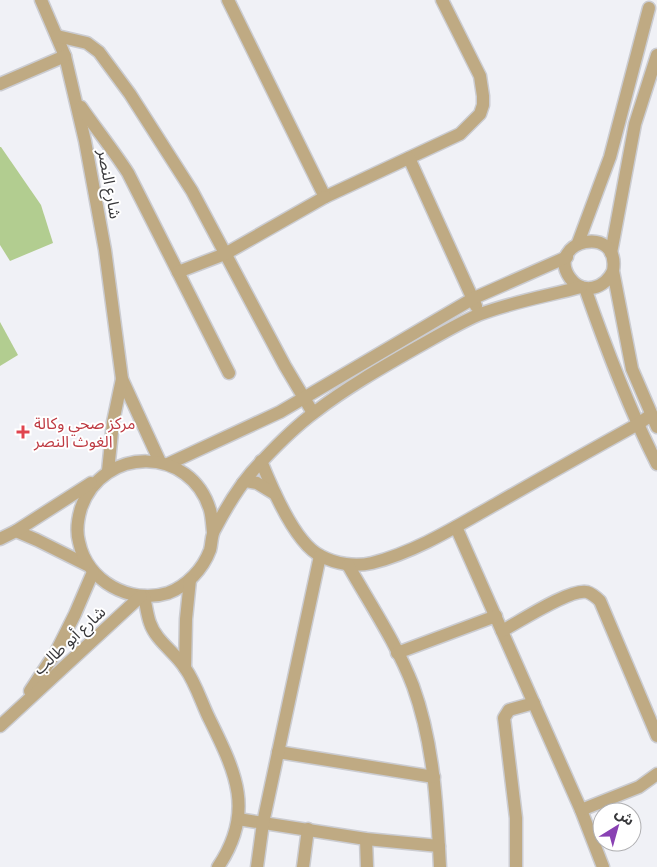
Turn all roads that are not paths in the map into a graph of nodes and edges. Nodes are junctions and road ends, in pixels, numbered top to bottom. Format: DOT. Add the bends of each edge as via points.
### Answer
graph roads {
  1 [pos="41,0"];
  2 [pos="228,0"];
  3 [pos="442,0"];
  4 [pos="647,5"];
  5 [pos="57,36"];
  6 [pos="657,55"];
  7 [pos="65,56"];
  8 [pos="0,84"];
  9 [pos="77,100"];
  10 [pos="409,158"];
  11 [pos="325,197"];
  12 [pos="578,243"];
  13 [pos="611,253"];
  14 [pos="225,254"];
  15 [pos="567,257"];
  16 [pos="613,271"];
  17 [pos="178,272"];
  18 [pos="583,288"];
  19 [pos="474,298"];
  20 [pos="479,315"];
  21 [pos="229,373"];
  22 [pos="122,379"];
  23 [pos="303,398"];
  24 [pos="313,413"];
  25 [pos="651,414"];
  26 [pos="638,424"];
  27 [pos="657,428"];
  28 [pos="261,461"];
  29 [pos="164,463"];
  30 [pos="657,464"];
  31 [pos="105,473"];
  32 [pos="243,483"];
  33 [pos="275,494"];
  34 [pos="456,527"];
  35 [pos="16,532"];
  36 [pos="213,532"];
  37 [pos="0,539"];
  38 [pos="320,556"];
  39 [pos="348,565"];
  40 [pos="90,568"];
  41 [pos="190,580"];
  42 [pos="142,596"];
  43 [pos="496,616"];
  44 [pos="502,631"];
  45 [pos="397,653"];
  46 [pos="185,668"];
  47 [pos="534,703"];
  48 [pos="19,708"];
  49 [pos="0,726"];
  50 [pos="657,736"];
  51 [pos="278,752"];
  52 [pos="657,774"];
  53 [pos="434,778"];
  54 [pos="581,810"];
  55 [pos="238,819"];
  56 [pos="264,823"];
  57 [pos="308,829"];
  58 [pos="366,839"];
  59 [pos="439,846"];
  60 [pos="218,867"];
  61 [pos="257,867"];
  62 [pos="303,867"];
  63 [pos="367,867"];
  64 [pos="440,867"];
  65 [pos="516,867"];
  66 [pos="603,867"];
  1 -- 5 [label="street, شارع النصر"];
  2 -- 11 [label="street"];
  3 -- 10 [label="street" via="480,76 483,105 480,114 460,134"];
  4 -- 12 [label="street" via="610,157"];
  5 -- 7 [label="street, شارع النصر"];
  5 -- 14 [label="street" via="87,43 100,52 192,192"];
  6 -- 13 [label="street" via="635,124"];
  7 -- 8 [label="street"];
  7 -- 9 [label="street, شارع النصر"];
  9 -- 17 [label="street" via="128,173"];
  9 -- 22 [label="street, شارع النصر" via="105,250"];
  10 -- 11 [label="street"];
  10 -- 19 [label="street"];
  11 -- 14 [label="street"];
  12 -- 13 [label="street" via="597,241"];
  12 -- 15 [label="street"];
  13 -- 16 [label="street"];
  14 -- 17 [label="street"];
  14 -- 23 [label="street"];
  15 -- 18 [label="street" via="566,271 574,283"];
  15 -- 19 [label="street"];
  16 -- 18 [label="street" via="606,283 592,289"];
  16 -- 25 [label="street" via="632,370"];
  17 -- 21 [label="street"];
  18 -- 20 [label="street"];
  18 -- 26 [label="street"];
  19 -- 20 [label="street"];
  19 -- 23 [label="street"];
  20 -- 24 [label="street" via="407,353"];
  22 -- 29 [label="street, شارع النصر"];
  22 -- 31 [label="street, شارع النصر"];
  23 -- 24 [label="street"];
  23 -- 29 [label="street" via="280,412"];
  24 -- 28 [label="street"];
  25 -- 26 [label="street"];
  25 -- 27 [label="street"];
  26 -- 30 [label="street"];
  26 -- 34 [label="street"];
  28 -- 32 [label="street"];
  28 -- 33 [label="street"];
  29 -- 31 [label="street" via="133,462"];
  29 -- 36 [label="street" via="187,475 202,491 210,510"];
  31 -- 35 [label="street"];
  31 -- 40 [label="street" via="86,495 78,518 78,542"];
  32 -- 33 [label="street" via="256,483"];
  32 -- 36 [label="street"];
  33 -- 38 [label="street" via="298,535"];
  34 -- 39 [label="street" via="396,556 370,564"];
  34 -- 43 [label="street"];
  35 -- 37 [label="street"];
  35 -- 40 [label="street"];
  36 -- 41 [label="street" via="210,550"];
  38 -- 39 [label="street"];
  38 -- 51 [label="street"];
  39 -- 45 [label="street"];
  40 -- 42 [label="street" via="114,589"];
  40 -- 48 [label="street, شارع أبو طالب" via="75,614 56,652"];
  41 -- 42 [label="street" via="168,592"];
  41 -- 46 [label="street"];
  42 -- 46 [label="street" via="153,630"];
  42 -- 48 [label="street, شارع أبو طالب"];
  43 -- 44 [label="street"];
  43 -- 45 [label="street"];
  44 -- 47 [label="street"];
  44 -- 50 [label="street" via="577,592 595,596 600,601"];
  45 -- 53 [label="street" via="418,704"];
  46 -- 55 [label="street" via="234,773 239,798"];
  47 -- 54 [label="street"];
  47 -- 65 [label="street" via="509,710 504,718 516,818"];
  48 -- 49 [label="street, شارع أبو طالب"];
  51 -- 53 [label="street"];
  51 -- 56 [label="street"];
  52 -- 54 [label="street" via="639,787"];
  53 -- 59 [label="street"];
  54 -- 66 [label="street"];
  55 -- 56 [label="street"];
  55 -- 60 [label="street" via="228,852"];
  56 -- 57 [label="street"];
  56 -- 61 [label="street"];
  57 -- 58 [label="street"];
  57 -- 62 [label="street"];
  58 -- 59 [label="street"];
  58 -- 63 [label="street"];
  59 -- 64 [label="street"];
}
